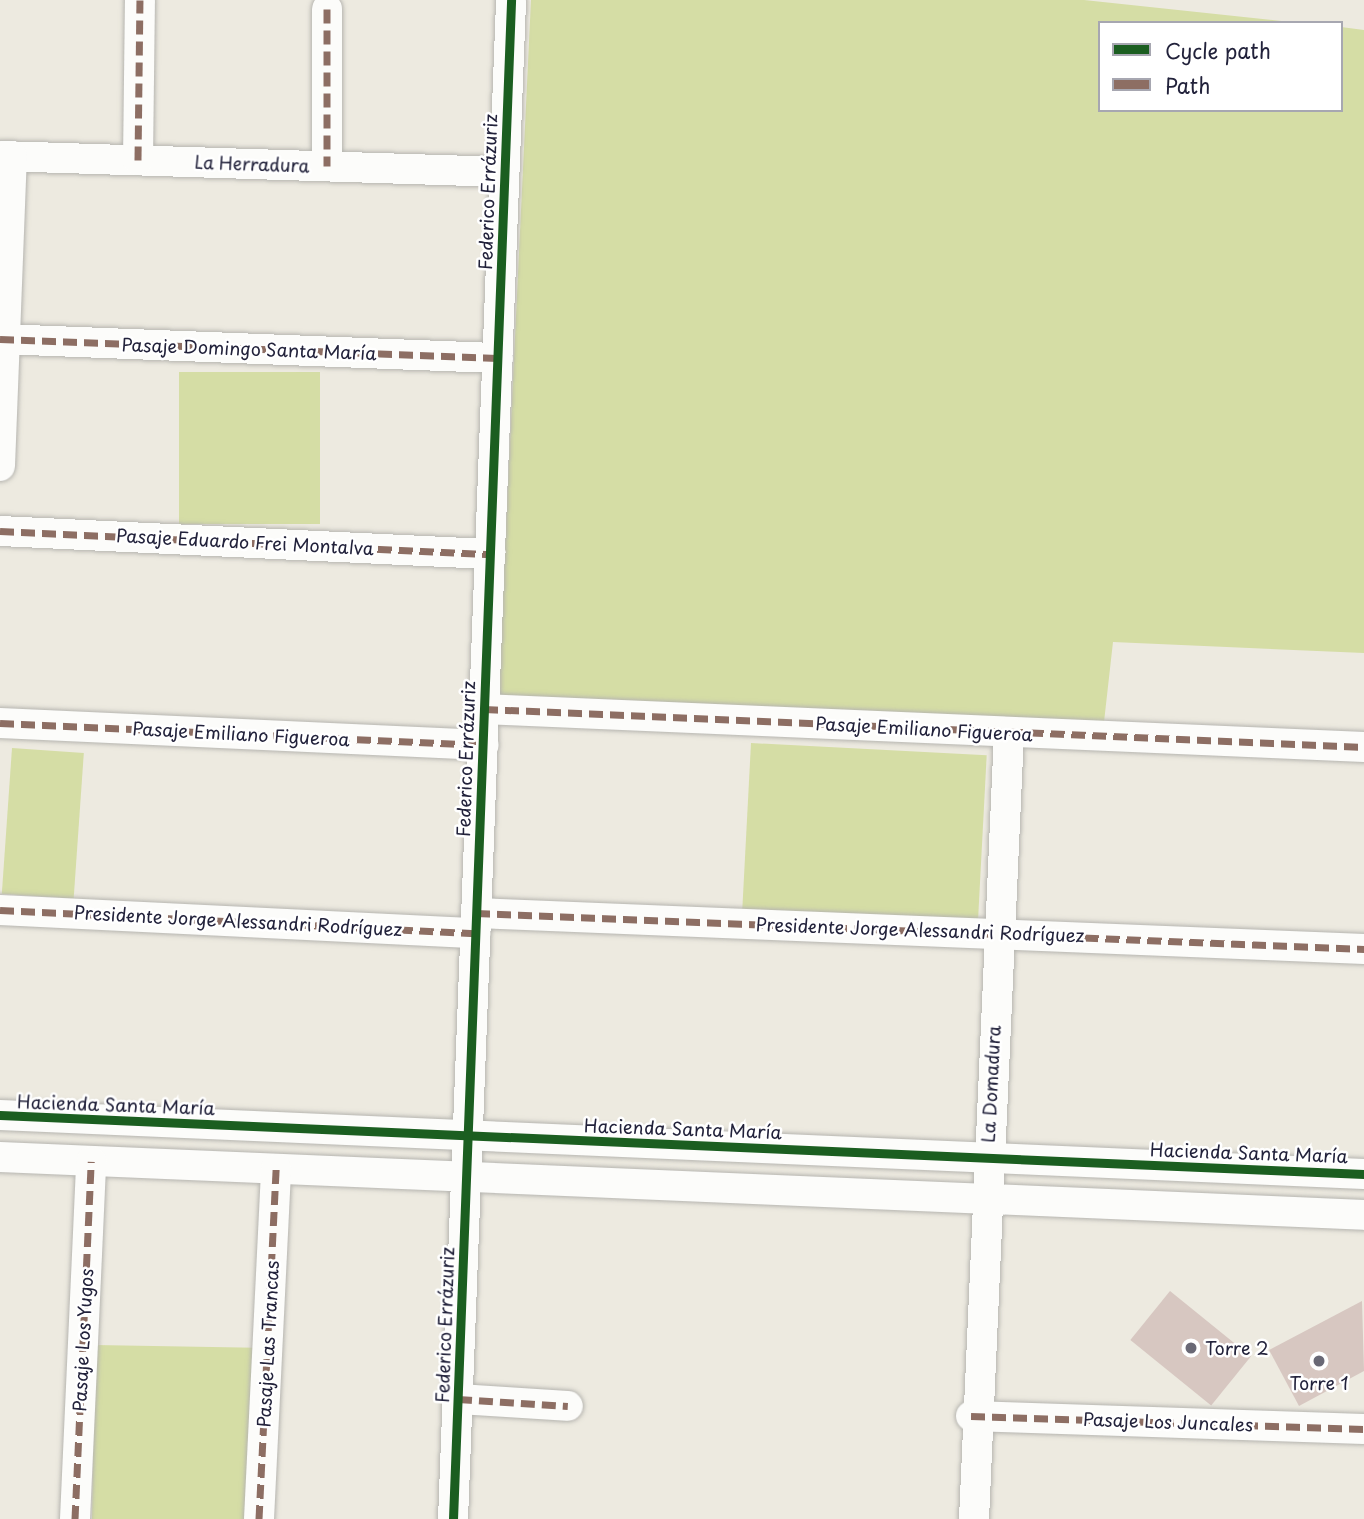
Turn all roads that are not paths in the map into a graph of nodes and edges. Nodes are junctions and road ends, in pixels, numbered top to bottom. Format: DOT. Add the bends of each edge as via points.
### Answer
graph roads {
  1 [pos="139,0"];
  2 [pos="511,0"];
  3 [pos="327,9"];
  4 [pos="6,156"];
  5 [pos="138,160"];
  6 [pos="327,166"];
  7 [pos="504,172"];
  8 [pos="2,340"];
  9 [pos="498,358"];
  10 [pos="0,466"];
  11 [pos="0,531"];
  12 [pos="490,554"];
  13 [pos="484,709"];
  14 [pos="0,723"];
  15 [pos="1009,733"];
  16 [pos="483,745"];
  17 [pos="1364,747"];
  18 [pos="0,910"];
  19 [pos="476,923"];
  20 [pos="997,933"];
  21 [pos="1364,949"];
  22 [pos="0,1115"];
  23 [pos="468,1136"];
  24 [pos="0,1157"];
  25 [pos="987,1158"];
  26 [pos="90,1161"];
  27 [pos="276,1169"];
  28 [pos="1364,1174"];
  29 [pos="466,1177"];
  30 [pos="986,1199"];
  31 [pos="1364,1216"];
  32 [pos="458,1399"];
  33 [pos="568,1406"];
  34 [pos="974,1416"];
  35 [pos="1364,1429"];
  36 [pos="75,1519"];
  37 [pos="259,1519"];
  38 [pos="453,1519"];
  39 [pos="974,1519"];
  1 -- 5 [label="street"];
  2 -- 7 [label="street, Federico Errázuriz"];
  3 -- 6 [label="street"];
  4 -- 5 [label="street, La Herradura"];
  4 -- 8 [label="street"];
  5 -- 6 [label="street, La Herradura"];
  6 -- 7 [label="street, La Herradura"];
  7 -- 9 [label="street, Federico Errázuriz"];
  8 -- 9 [label="street, Pasaje Domingo Santa María"];
  8 -- 10 [label="street"];
  9 -- 12 [label="street, Federico Errázuriz"];
  11 -- 12 [label="street, Pasaje Eduardo Frei Montalva"];
  12 -- 13 [label="street, Federico Errázuriz"];
  13 -- 15 [label="street, Pasaje Emiliano Figueroa"];
  13 -- 16 [label="street, Federico Errázuriz"];
  14 -- 16 [label="street, Pasaje Emiliano Figueroa"];
  15 -- 17 [label="street, Pasaje Emiliano Figueroa"];
  15 -- 20 [label="street, La Domadura"];
  16 -- 19 [label="street, Federico Errázuriz"];
  18 -- 19 [label="street, Presidente Jorge Alessandri Rodríguez"];
  19 -- 20 [label="street, Presidente Jorge Alessandri Rodríguez"];
  19 -- 23 [label="street, Federico Errázuriz"];
  20 -- 21 [label="street, Presidente Jorge Alessandri Rodríguez"];
  20 -- 25 [label="street, La Domadura"];
  22 -- 23 [label="street, Hacienda Santa María"];
  23 -- 25 [label="street, Hacienda Santa María"];
  23 -- 29 [label="street, Federico Errázuriz"];
  24 -- 26 [label="street"];
  25 -- 28 [label="street, Hacienda Santa María"];
  25 -- 30 [label="street, La Domadura"];
  26 -- 27 [label="street"];
  26 -- 36 [label="street, Pasaje Los Yugos"];
  27 -- 29 [label="street"];
  27 -- 37 [label="street, Pasaje Las Trancas"];
  29 -- 30 [label="street"];
  29 -- 32 [label="street, Federico Errázuriz"];
  30 -- 31 [label="street"];
  30 -- 34 [label="street, La Domadura"];
  32 -- 33 [label="street"];
  32 -- 38 [label="street, Federico Errázuriz"];
  34 -- 35 [label="street, Pasaje Los Juncales"];
  34 -- 39 [label="street, La Domadura"];
}
